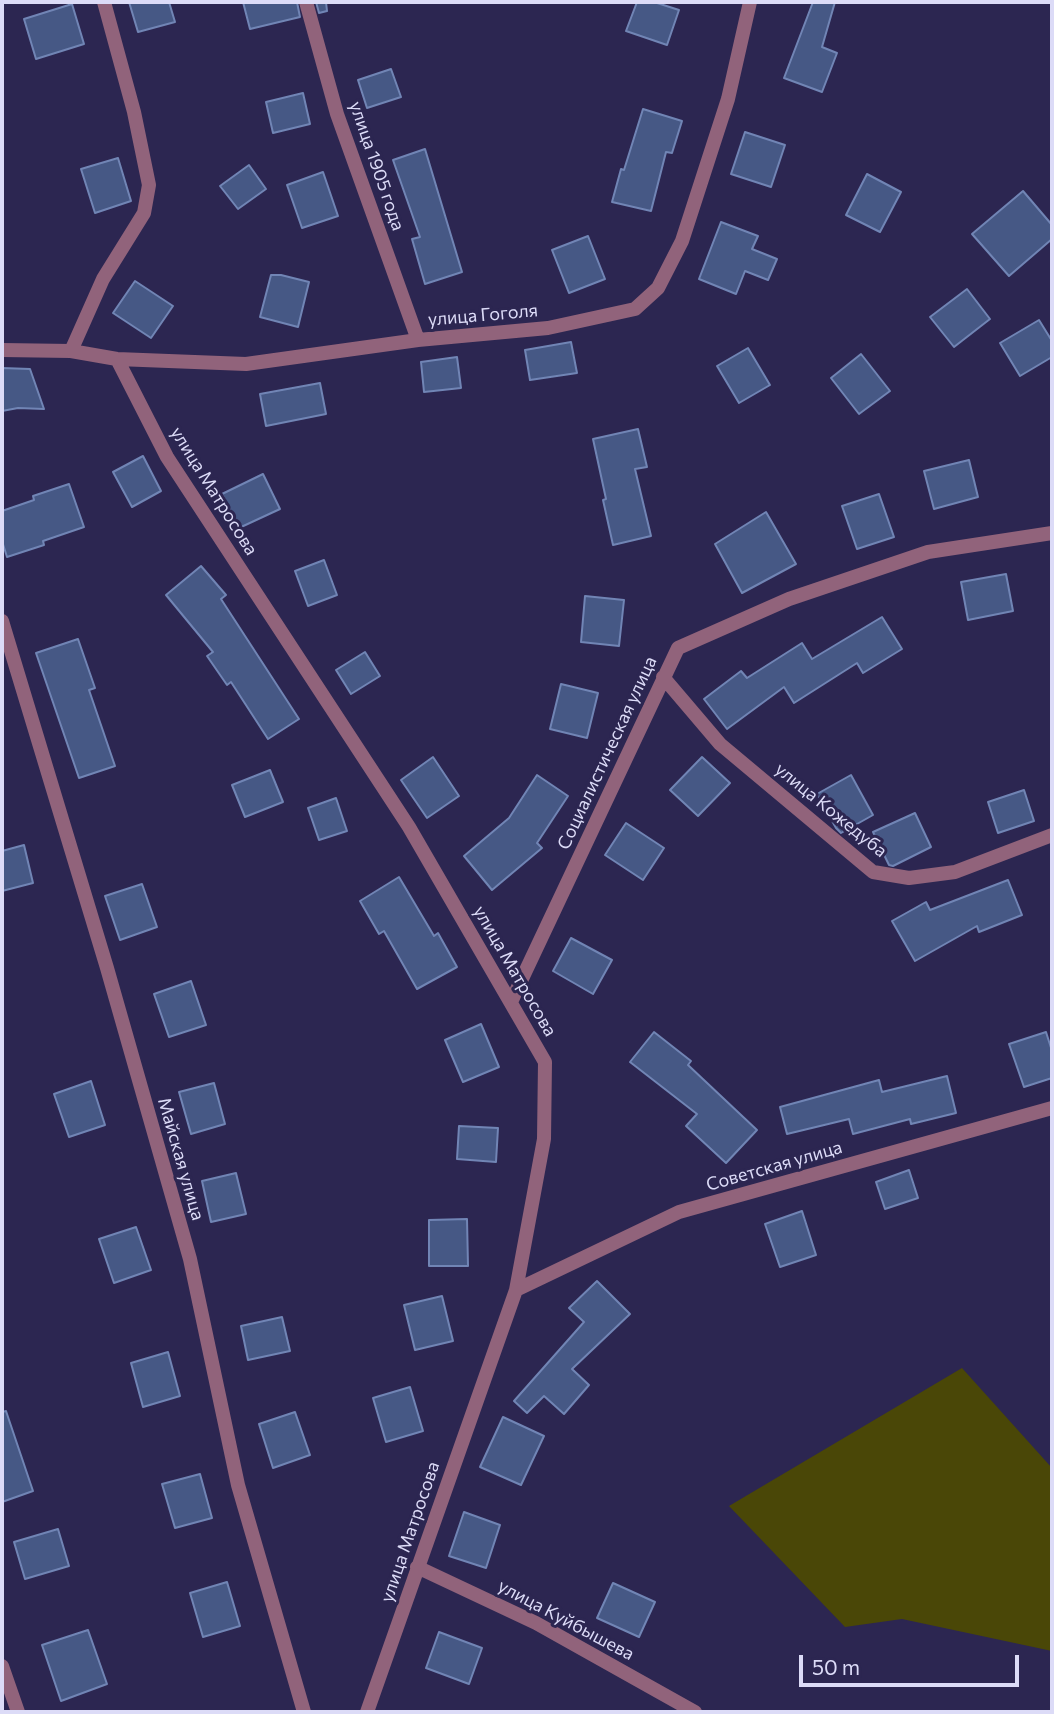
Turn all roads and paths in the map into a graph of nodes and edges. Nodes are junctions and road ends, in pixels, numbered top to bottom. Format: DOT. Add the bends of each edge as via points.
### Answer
graph roads {
  1 [pos="104,2"];
  2 [pos="306,2"];
  3 [pos="750,2"];
  4 [pos="418,340"];
  5 [pos="2,350"];
  6 [pos="71,351"];
  7 [pos="117,359"];
  8 [pos="1052,533"];
  9 [pos="2,621"];
  10 [pos="663,677"];
  11 [pos="1052,835"];
  12 [pos="512,1002"];
  13 [pos="1052,1108"];
  14 [pos="516,1290"];
  15 [pos="417,1567"];
  16 [pos="2,1666"];
  17 [pos="18,1712"];
  18 [pos="304,1712"];
  19 [pos="367,1712"];
  20 [pos="695,1712"];
  1 -- 6 [label="street" via="149,185 144,213 103,279"];
  2 -- 4 [label="street, улица 1905 года" via="337,114"];
  3 -- 4 [label="street, улица Гоголя" via="728,99 704,176 682,241 658,288 635,309 623,312 548,328"];
  4 -- 7 [label="street, улица Гоголя" via="246,364"];
  5 -- 6 [label="street, улица Гоголя"];
  6 -- 7 [label="street, улица Гоголя"];
  7 -- 12 [label="street, улица Матросова" via="167,457 409,827"];
  8 -- 10 [label="street, Социалистическая улица" via="928,552 789,599 678,648"];
  9 -- 18 [label="street, Майская улица" via="190,1259 238,1485"];
  10 -- 11 [label="street, улица Кожедуба" via="720,744 873,872 909,878 955,872"];
  10 -- 12 [label="street, Социалистическая улица"];
  12 -- 14 [label="street, улица Матросова" via="545,1062 544,1139"];
  13 -- 14 [label="street, Советская улица" via="679,1212"];
  14 -- 15 [label="street, улица Матросова"];
  15 -- 19 [label="street, улица Матросова"];
  15 -- 20 [label="street, улица Куйбышева" via="536,1623"];
  16 -- 17 [label="street"];
}
